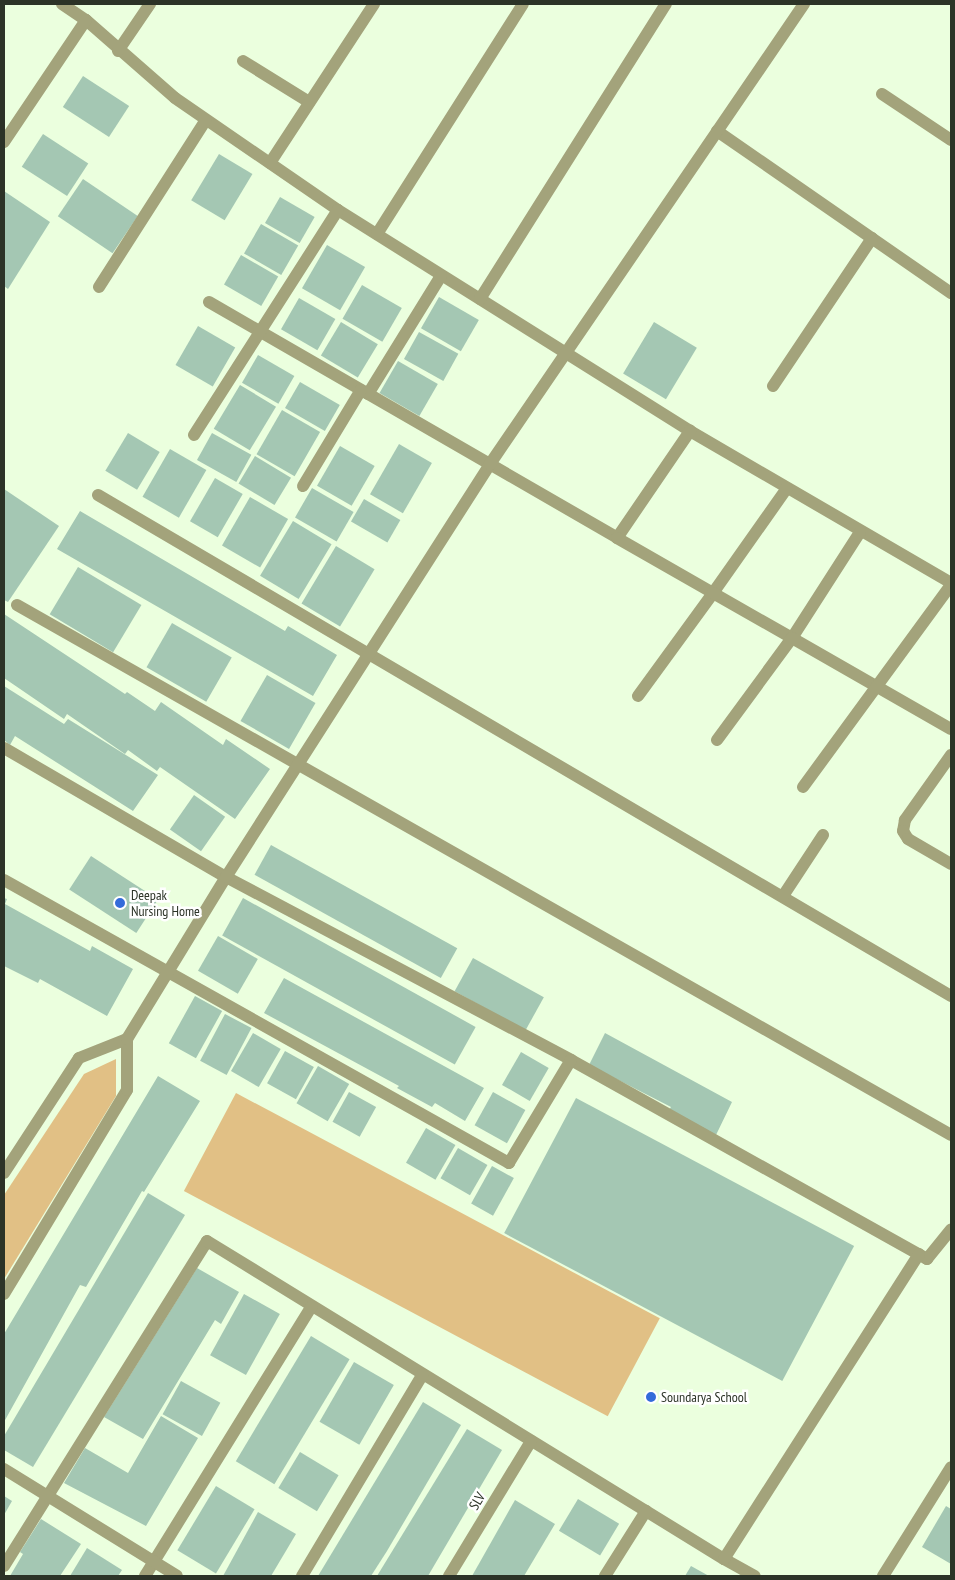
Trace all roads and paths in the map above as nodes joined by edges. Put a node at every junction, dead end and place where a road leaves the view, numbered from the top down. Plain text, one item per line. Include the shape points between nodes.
1 (62, 4) edge
2 (150, 4) edge
3 (374, 4) edge
4 (523, 4) edge
5 (666, 4) edge
6 (804, 4) edge
7 (86, 20) junction
8 (118, 51) junction
9 (243, 61) dead end
10 (882, 94) dead end
11 (309, 102) junction
12 (206, 120) junction
13 (717, 131) junction
14 (951, 140) edge
15 (4, 142) edge
16 (270, 163) junction
17 (338, 210) junction
18 (377, 234) junction
19 (872, 238) junction
20 (441, 276) junction
21 (99, 287) dead end
22 (951, 294) edge
23 (480, 299) junction
24 (209, 302) dead end
25 (260, 332) junction
26 (564, 353) junction
27 (773, 386) dead end
28 (365, 392) junction
29 (690, 432) junction
30 (194, 435) dead end
31 (490, 464) junction
32 (303, 486) dead end
33 (787, 488) junction
34 (98, 495) dead end
35 (860, 532) junction
36 (617, 538) junction
37 (951, 584) edge
38 (713, 593) junction
39 (17, 605) dead end
40 (792, 638) junction
41 (370, 652) junction
42 (877, 686) junction
43 (638, 696) dead end
44 (951, 729) edge
45 (717, 740) dead end
46 (4, 748) edge
47 (951, 755) edge
48 (299, 767) junction
49 (804, 787) dead end
50 (823, 835) dead end
51 (951, 864) edge
52 (226, 877) junction
53 (4, 880) edge
54 (783, 896) junction
55 (169, 970) junction
56 (951, 996) edge
57 (127, 1039) junction
58 (571, 1060) junction
59 (951, 1135) edge
60 (4, 1174) edge
61 (951, 1229) edge
62 (919, 1254) junction
63 (4, 1294) edge
64 (312, 1306) junction
65 (423, 1374) junction
66 (530, 1440) junction
67 (951, 1467) edge
68 (4, 1469) edge
69 (948, 1481) edge
70 (48, 1497) junction
71 (646, 1510) junction
72 (724, 1559) junction
73 (154, 1562) junction
74 (4, 1566) edge
75 (145, 1576) edge
76 (176, 1576) edge
77 (302, 1576) edge
78 (448, 1576) edge
79 (606, 1576) edge
80 (756, 1576) edge
81 (883, 1576) edge

1 - 7 street
2 - 8 street
3 - 11 street
4 - 18 street
5 - 23 street
6 - 13 street
7 - 8 street
7 - 15 street
8 - 12 street
9 - 11 street
10 - 14 street
11 - 16 street
12 - 16 street
12 - 21 street
13 - 19 street
13 - 26 street
16 - 17 street
17 - 18 street
17 - 25 street
18 - 20 street
19 - 22 street
19 - 27 street
20 - 23 street
20 - 28 street
23 - 26 street
24 - 25 street
25 - 28 street
25 - 30 street
26 - 29 street
26 - 31 street
28 - 31 street
28 - 32 street
29 - 33 street
29 - 36 street
31 - 36 street
31 - 41 street
33 - 35 street
33 - 38 street
34 - 41 street
35 - 37 street
35 - 40 street
36 - 38 street
37 - 42 street
38 - 40 street
38 - 43 street
39 - 48 street
40 - 42 street
40 - 45 street
41 - 48 street
41 - 54 street
42 - 44 street
42 - 49 street
46 - 52 street
47 - 51 street via 905,820 903,831 908,839
48 - 52 street
48 - 59 street
50 - 54 street
52 - 55 street
52 - 58 street
53 - 55 street
54 - 56 street
55 - 57 street
55 - 58 street via 509,1162
57 - 60 street via 79,1058
57 - 63 street via 127,1090
58 - 62 street
61 - 62 street via 927,1259
62 - 72 street
64 - 65 street
64 - 70 street via 207,1241
64 - 73 street
65 - 66 street
65 - 77 street
66 - 71 street
66 - 78 street, SLV
67 - 69 street
68 - 70 street
69 - 81 street
70 - 73 street
70 - 74 street
71 - 72 street
71 - 79 street
72 - 80 street
73 - 75 street
73 - 76 street

